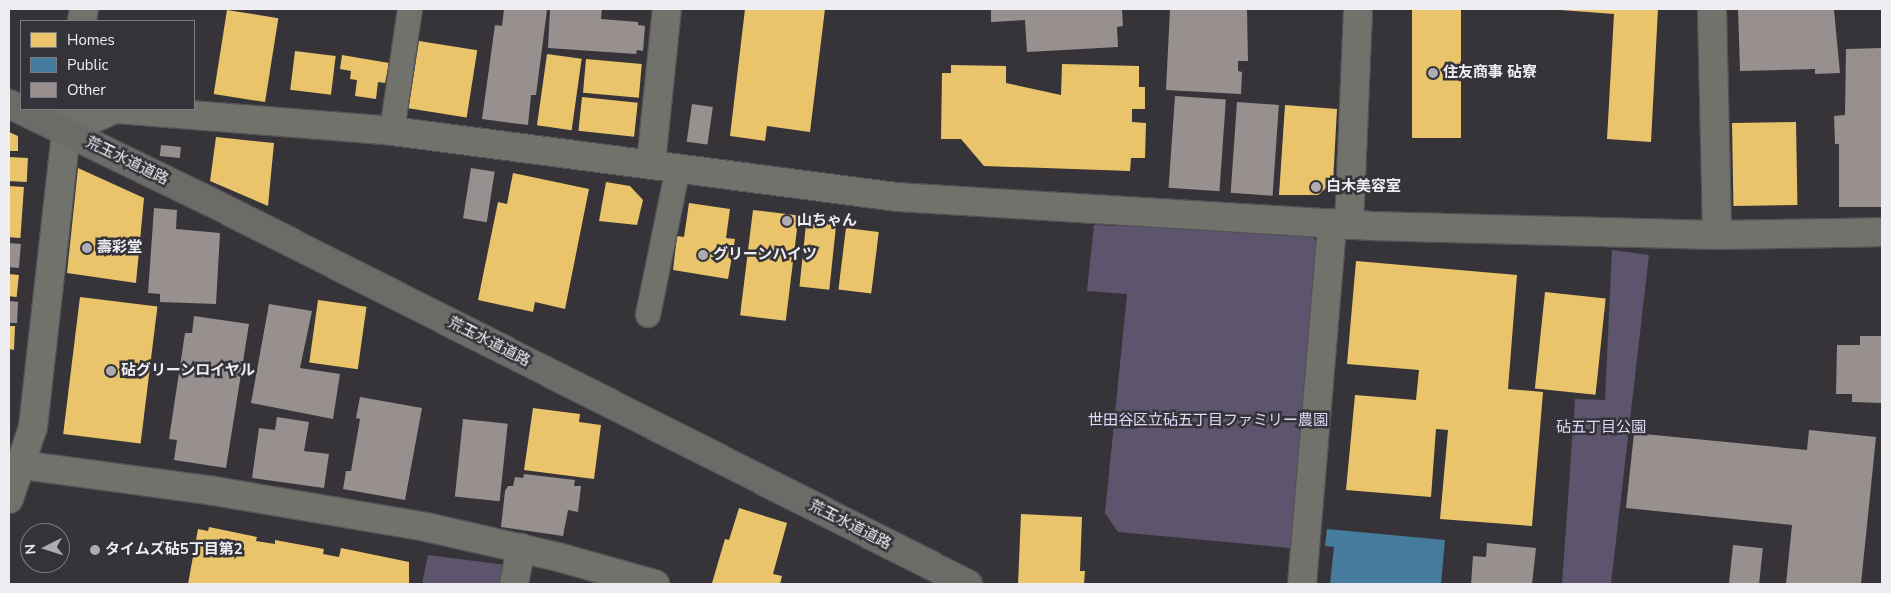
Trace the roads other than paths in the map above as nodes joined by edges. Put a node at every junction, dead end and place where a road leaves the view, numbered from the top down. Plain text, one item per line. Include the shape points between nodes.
1 (410, 9) edge
2 (667, 9) edge
3 (1358, 9) edge
4 (1712, 9) edge
5 (31, 110) edge
6 (111, 110) edge
7 (128, 110) edge
8 (67, 120) edge
9 (392, 131) junction
10 (651, 163) junction
11 (678, 167) junction
12 (1340, 224) junction
13 (1882, 232) edge
14 (1717, 235) junction
15 (648, 314) dead end
16 (22, 465) junction
17 (9, 499) edge
18 (521, 548) junction
19 (514, 584) edge
20 (655, 584) edge
21 (968, 584) edge
22 (1302, 584) edge

1 - 9 lane
2 - 10 street
3 - 12 street
4 - 14 street
5 - 8 main road, 荒玉水道道路
6 - 8 street
7 - 9 street
8 - 16 street via 34,417
8 - 21 main road, 荒玉水道道路
9 - 10 street
10 - 11 street
11 - 12 street via 897,197
11 - 15 lane
12 - 14 street
12 - 22 street
13 - 14 street
16 - 17 street
16 - 18 street via 214,491 426,527
18 - 19 street
18 - 20 street

